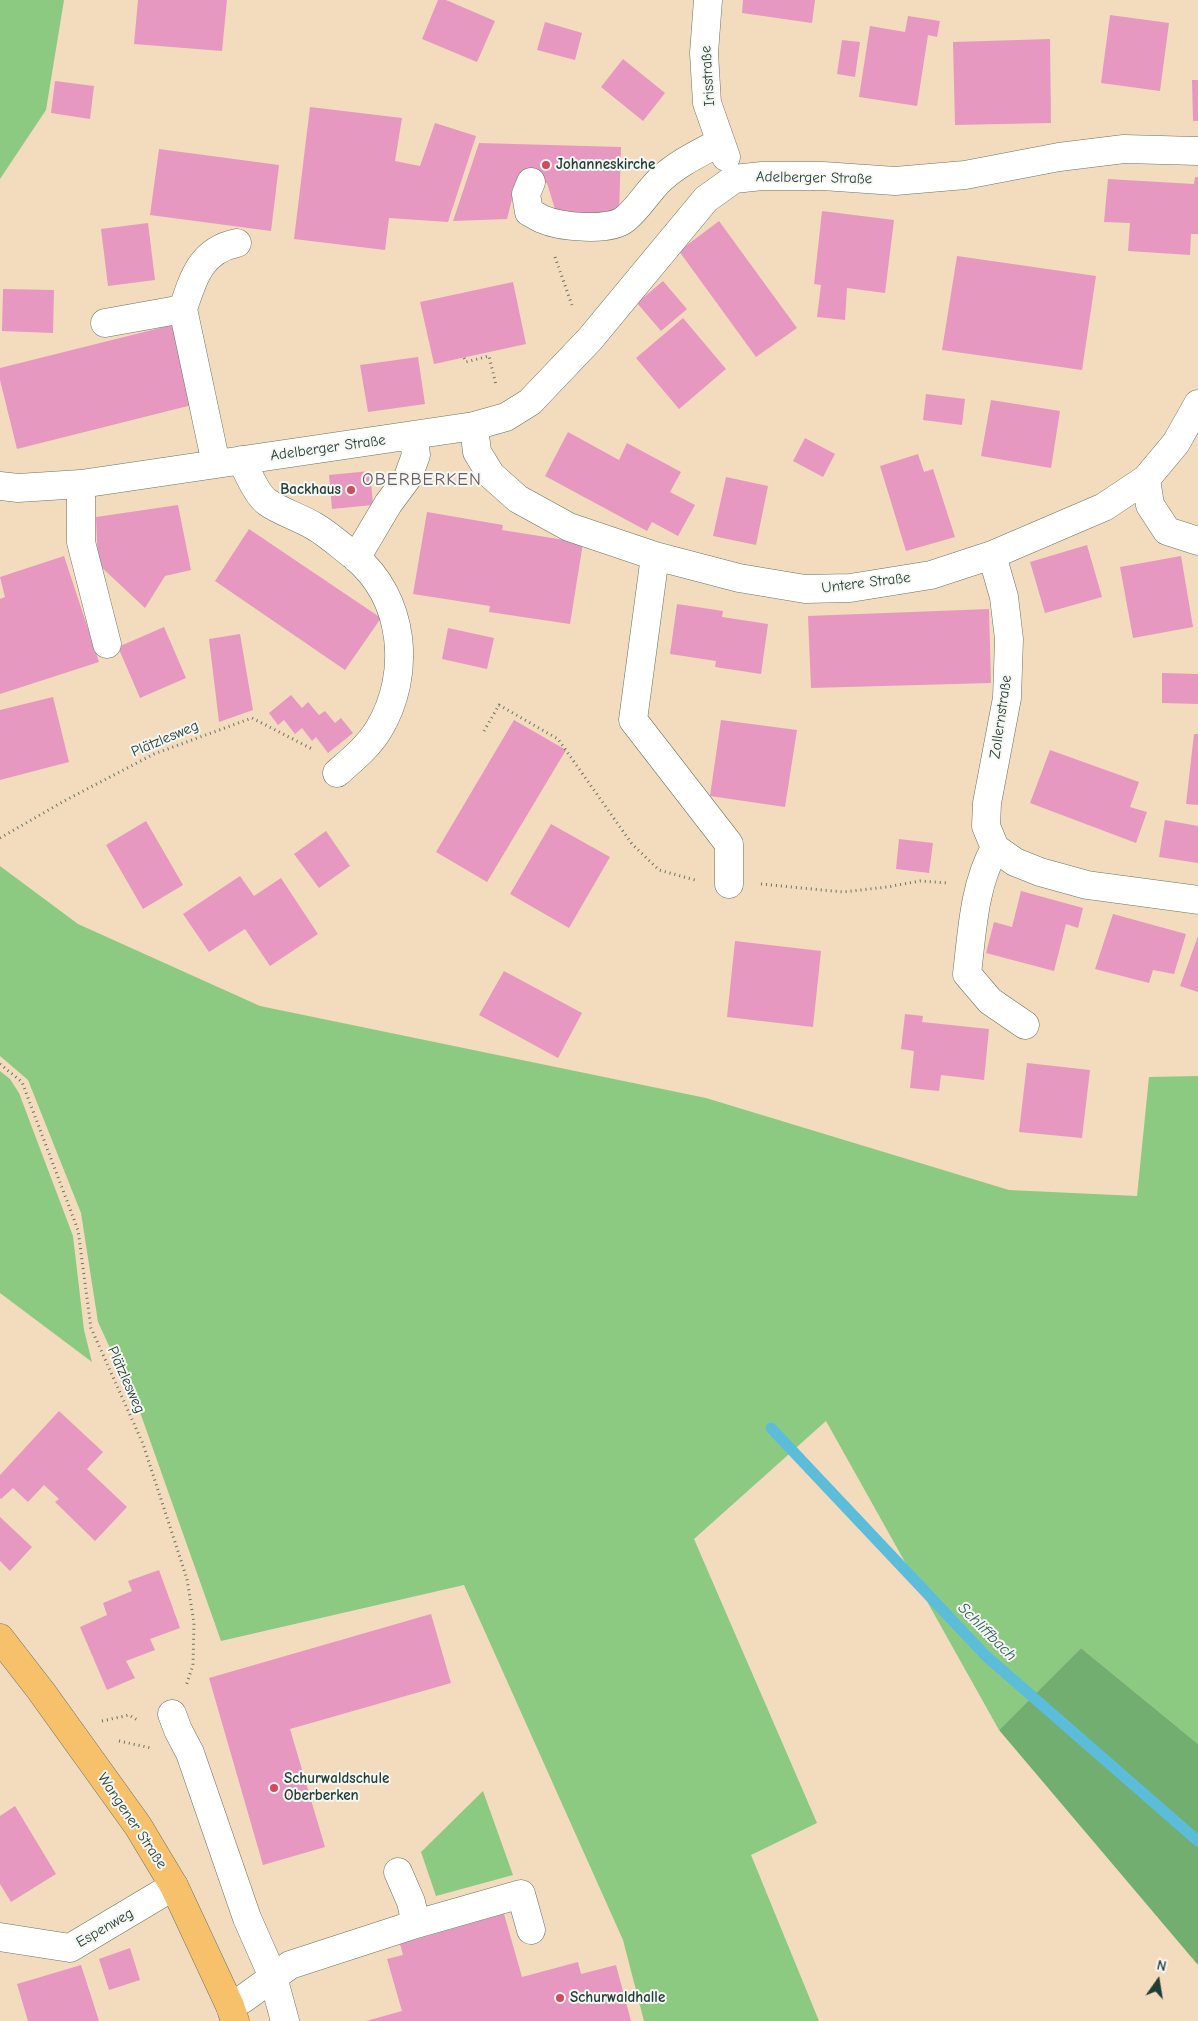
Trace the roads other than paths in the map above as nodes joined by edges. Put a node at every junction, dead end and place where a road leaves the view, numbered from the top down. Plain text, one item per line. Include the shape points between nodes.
1 (708, 0) edge
2 (720, 142) junction
3 (1198, 152) edge
4 (734, 179) junction
5 (532, 182) dead end
6 (237, 243) dead end
7 (183, 309) junction
8 (105, 324) dead end
9 (1198, 404) edge
10 (474, 426) junction
11 (413, 435) junction
12 (229, 462) junction
13 (1146, 480) junction
14 (81, 484) junction
15 (0, 486) edge
16 (1198, 541) edge
17 (992, 555) junction
18 (655, 556) junction
19 (356, 558) junction
20 (108, 644) dead end
21 (337, 773) road end
22 (995, 848) junction
23 (729, 884) dead end
24 (1198, 900) edge
25 (1025, 1026) dead end
26 (0, 1638) edge
27 (178, 1729) road end
28 (398, 1872) dead end
29 (174, 1886) junction
30 (416, 1924) junction
31 (531, 1930) dead end
32 (0, 1937) edge
33 (273, 1977) junction
34 (232, 2013) edge
35 (285, 2021) edge

1 - 2 street, Irisstraße via 704,54 707,103
2 - 4 street, Irisstraße
2 - 5 street via 676,166 624,221 611,225 563,225 529,212 526,194
3 - 4 street, Adelberger Straße via 1124,149 1059,157 965,175 895,181 814,176
4 - 10 street, Adelberger Straße via 706,199 590,339 530,402 516,412
6 - 7 street via 223,246 206,259 193,278
7 - 8 street
7 - 12 street
9 - 13 street, Untere Straße via 1176,443
10 - 11 street, Adelberger Straße
10 - 18 street, Untere Straße via 477,452 486,468 518,499 569,527
11 - 12 street, Adelberger Straße
11 - 19 street via 416,455 408,477
12 - 14 street, Adelberger Straße
12 - 19 street via 248,476 265,502 316,526
13 - 16 street via 1150,505 1167,531
13 - 17 street, Untere Straße via 1104,507
14 - 15 street, Adelberger Straße
14 - 20 street via 81,542
17 - 18 street, Untere Straße via 931,575 850,588 804,589 738,578
17 - 22 street, Zollernstraße via 1004,597 1009,639 1007,698 987,803 986,826
18 - 23 street via 633,720 729,844
19 - 21 street via 376,581 394,614 400,649 399,672 390,706 379,730
22 - 24 street via 1015,862 1087,885
22 - 25 street via 980,886 967,974 990,1000
26 - 29 main road, Wangener Straße via 138,1826
27 - 33 street via 190,1753 247,1918
28 - 30 street
29 - 32 street, Espenweg via 70,1948
29 - 34 main road, Wangener Straße
30 - 31 street via 522,1894
30 - 33 street via 290,1964
33 - 34 street via 243,1999
33 - 35 street

